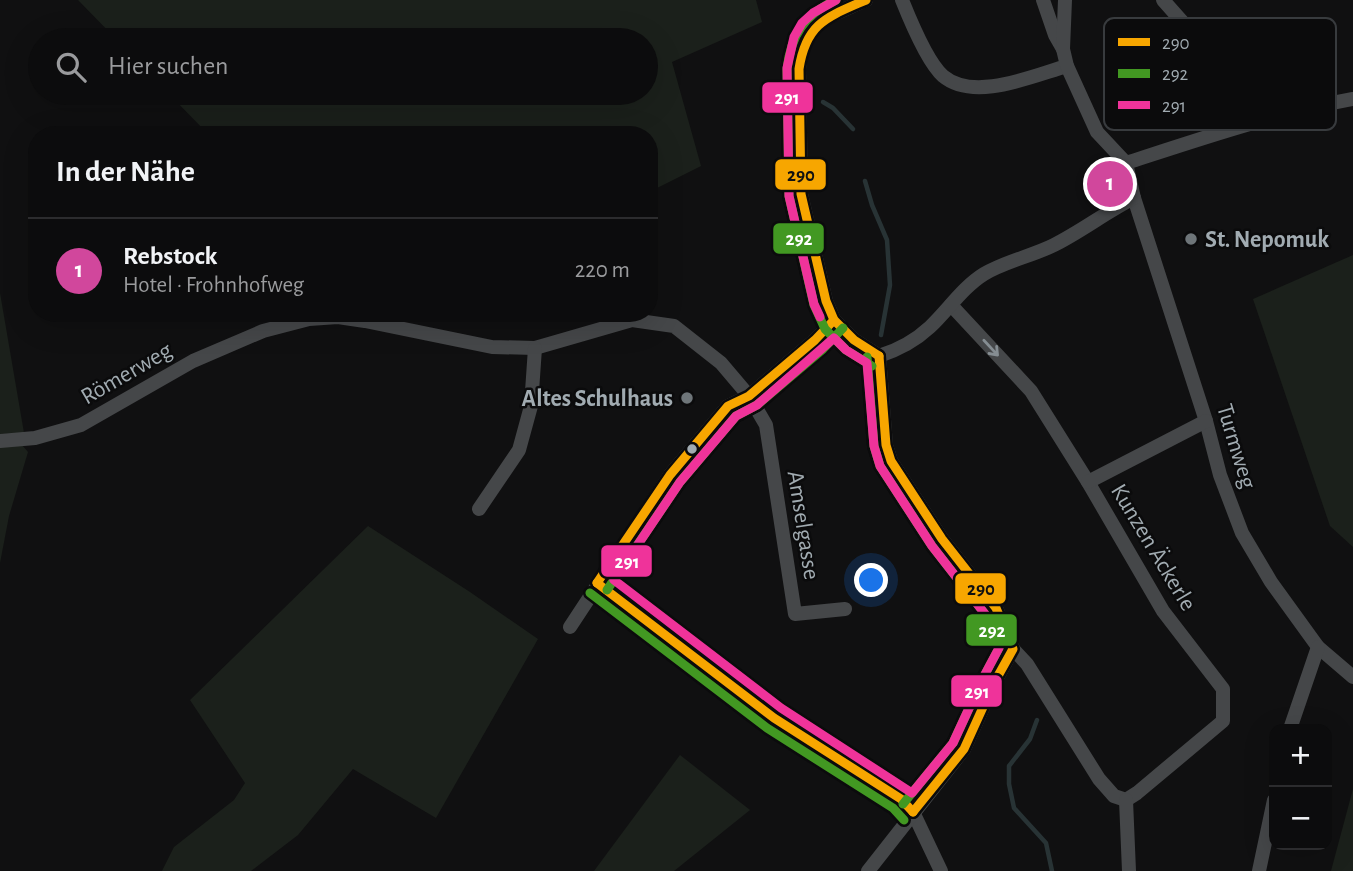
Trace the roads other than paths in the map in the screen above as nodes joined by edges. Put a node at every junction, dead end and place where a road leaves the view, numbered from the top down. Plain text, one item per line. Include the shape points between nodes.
1 (866, 0) edge
2 (901, 0) edge
3 (1043, 0) edge
4 (1065, 0) edge
5 (1163, 0) edge
6 (1179, 18) edge
7 (1063, 49) junction
8 (1067, 66) junction
9 (1229, 130) edge
10 (1125, 163) junction
11 (1134, 198) junction
12 (951, 305) junction
13 (834, 320) junction
14 (297, 322) edge
15 (370, 322) edge
16 (625, 322) edge
17 (646, 322) edge
18 (535, 348) junction
19 (879, 356) junction
20 (750, 396) junction
21 (1206, 421) junction
22 (0, 441) edge
23 (1088, 482) junction
24 (479, 509) dead end
25 (597, 583) junction
26 (845, 609) dead end
27 (570, 627) dead end
28 (1318, 647) junction
29 (1013, 649) junction
30 (1353, 677) edge
31 (1292, 724) edge
32 (1126, 800) junction
33 (913, 812) junction
34 (1269, 824) edge
35 (868, 871) edge
36 (941, 871) edge
37 (1129, 871) edge
38 (1259, 871) edge

1 - 13 street via 824,19 808,32 800,49 801,194
2 - 8 street via 941,74 957,85 986,88
3 - 7 street
4 - 7 street
5 - 6 street
7 - 8 street
8 - 10 street via 1097,132
9 - 10 street
10 - 11 street, Turmweg
11 - 12 street via 1054,245 982,275
11 - 21 street, Turmweg
12 - 19 street via 901,349
12 -> 23 street, Kunzen Äckerle via 1031,391
13 - 19 street
13 - 20 street
14 - 22 street, Römerweg via 262,331 193,361 81,425 35,438
15 - 18 street, Römerweg via 492,347
16 - 18 street, Römerweg
17 - 20 street, Römerweg via 674,326 720,363
18 - 24 street via 531,407 519,450
19 - 29 street via 891,461 996,608
20 - 25 street via 728,405 670,475
20 - 26 street, Amselgasse via 766,425 795,614
21 - 23 street
21 - 28 street, Turmweg via 1242,533
23 - 32 street, Kunzen Äckerle via 1163,611 1223,689 1223,721
25 - 27 street
25 - 33 street via 774,718 901,799
28 - 30 street, Turmweg
28 - 31 street
29 - 32 street via 1099,779 1114,796
29 - 33 street via 964,749
32 - 37 street
33 - 35 street
33 - 36 street
34 - 38 street

